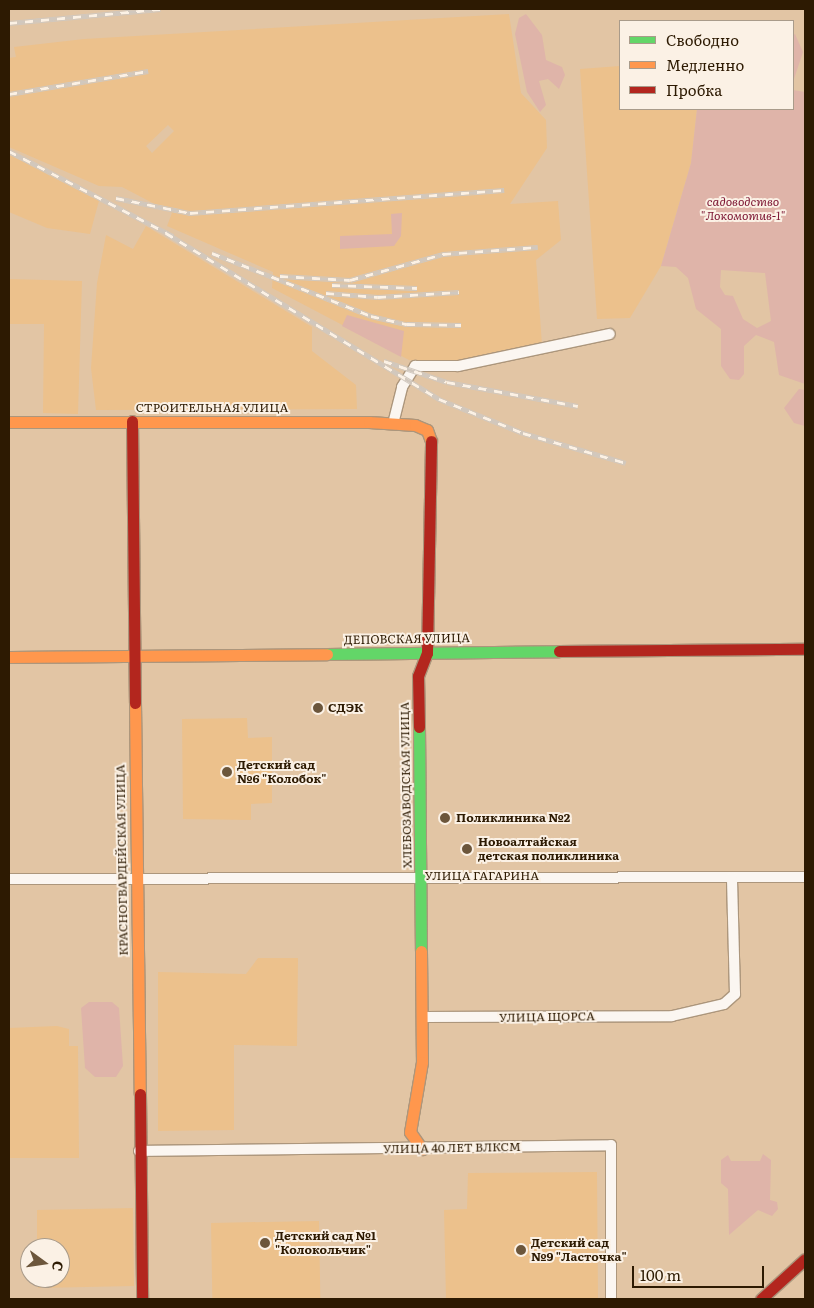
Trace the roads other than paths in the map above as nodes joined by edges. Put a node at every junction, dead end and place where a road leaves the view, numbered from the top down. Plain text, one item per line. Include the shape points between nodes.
1 (610, 334) dead end
2 (9, 422) edge
3 (132, 422) junction
4 (393, 424) junction
5 (415, 425) joint
6 (805, 650) edge
7 (427, 653) junction
8 (135, 655) junction
9 (9, 657) edge
10 (422, 876) junction
11 (732, 877) junction
12 (805, 877) edge
13 (136, 878) junction
14 (9, 879) edge
15 (422, 1017) junction
16 (422, 1149) junction
17 (139, 1151) junction
18 (805, 1259) edge
19 (142, 1299) edge
20 (611, 1299) edge
21 (761, 1299) edge

1 - 4 street via 458,366 415,366 402,387
2 - 3 street, СТРОИТЕЛЬНАЯ УЛИЦА
3 - 4 street, СТРОИТЕЛЬНАЯ УЛИЦА
3 - 8 street, КРАСНОГВАРДЕЙСКАЯ УЛИЦА
4 - 5 street, СТРОИТЕЛЬНАЯ УЛИЦА
5 - 7 street, ХЛЕБОЗАВОДСКАЯ УЛИЦА via 427,430 432,445
6 - 7 street, ДЕПОВСКАЯ УЛИЦА
7 - 8 street, ДЕПОВСКАЯ УЛИЦА
7 - 10 street, ХЛЕБОЗАВОДСКАЯ УЛИЦА via 418,676
8 - 9 street, ДЕПОВСКАЯ УЛИЦА
8 - 13 street, КРАСНОГВАРДЕЙСКАЯ УЛИЦА
10 - 11 street, УЛИЦА ГАГАРИНА
10 - 13 street, УЛИЦА ГАГАРИНА
10 - 15 street, ХЛЕБОЗАВОДСКАЯ УЛИЦА
11 - 12 street, УЛИЦА ГАГАРИНА
11 - 15 street, УЛИЦА ЩОРСА via 735,994 724,1004 672,1016
13 - 14 street, УЛИЦА ГАГАРИНА
13 - 17 street, КРАСНОГВАРДЕЙСКАЯ УЛИЦА
15 - 16 street, ХЛЕБОЗАВОДСКАЯ УЛИЦА via 422,1062 410,1132
16 - 17 street, УЛИЦА 40 ЛЕТ ВЛКСМ
16 - 20 street, УЛИЦА 40 ЛЕТ ВЛКСМ via 612,1145
17 - 19 street, КРАСНОГВАРДЕЙСКАЯ УЛИЦА
18 - 21 street

